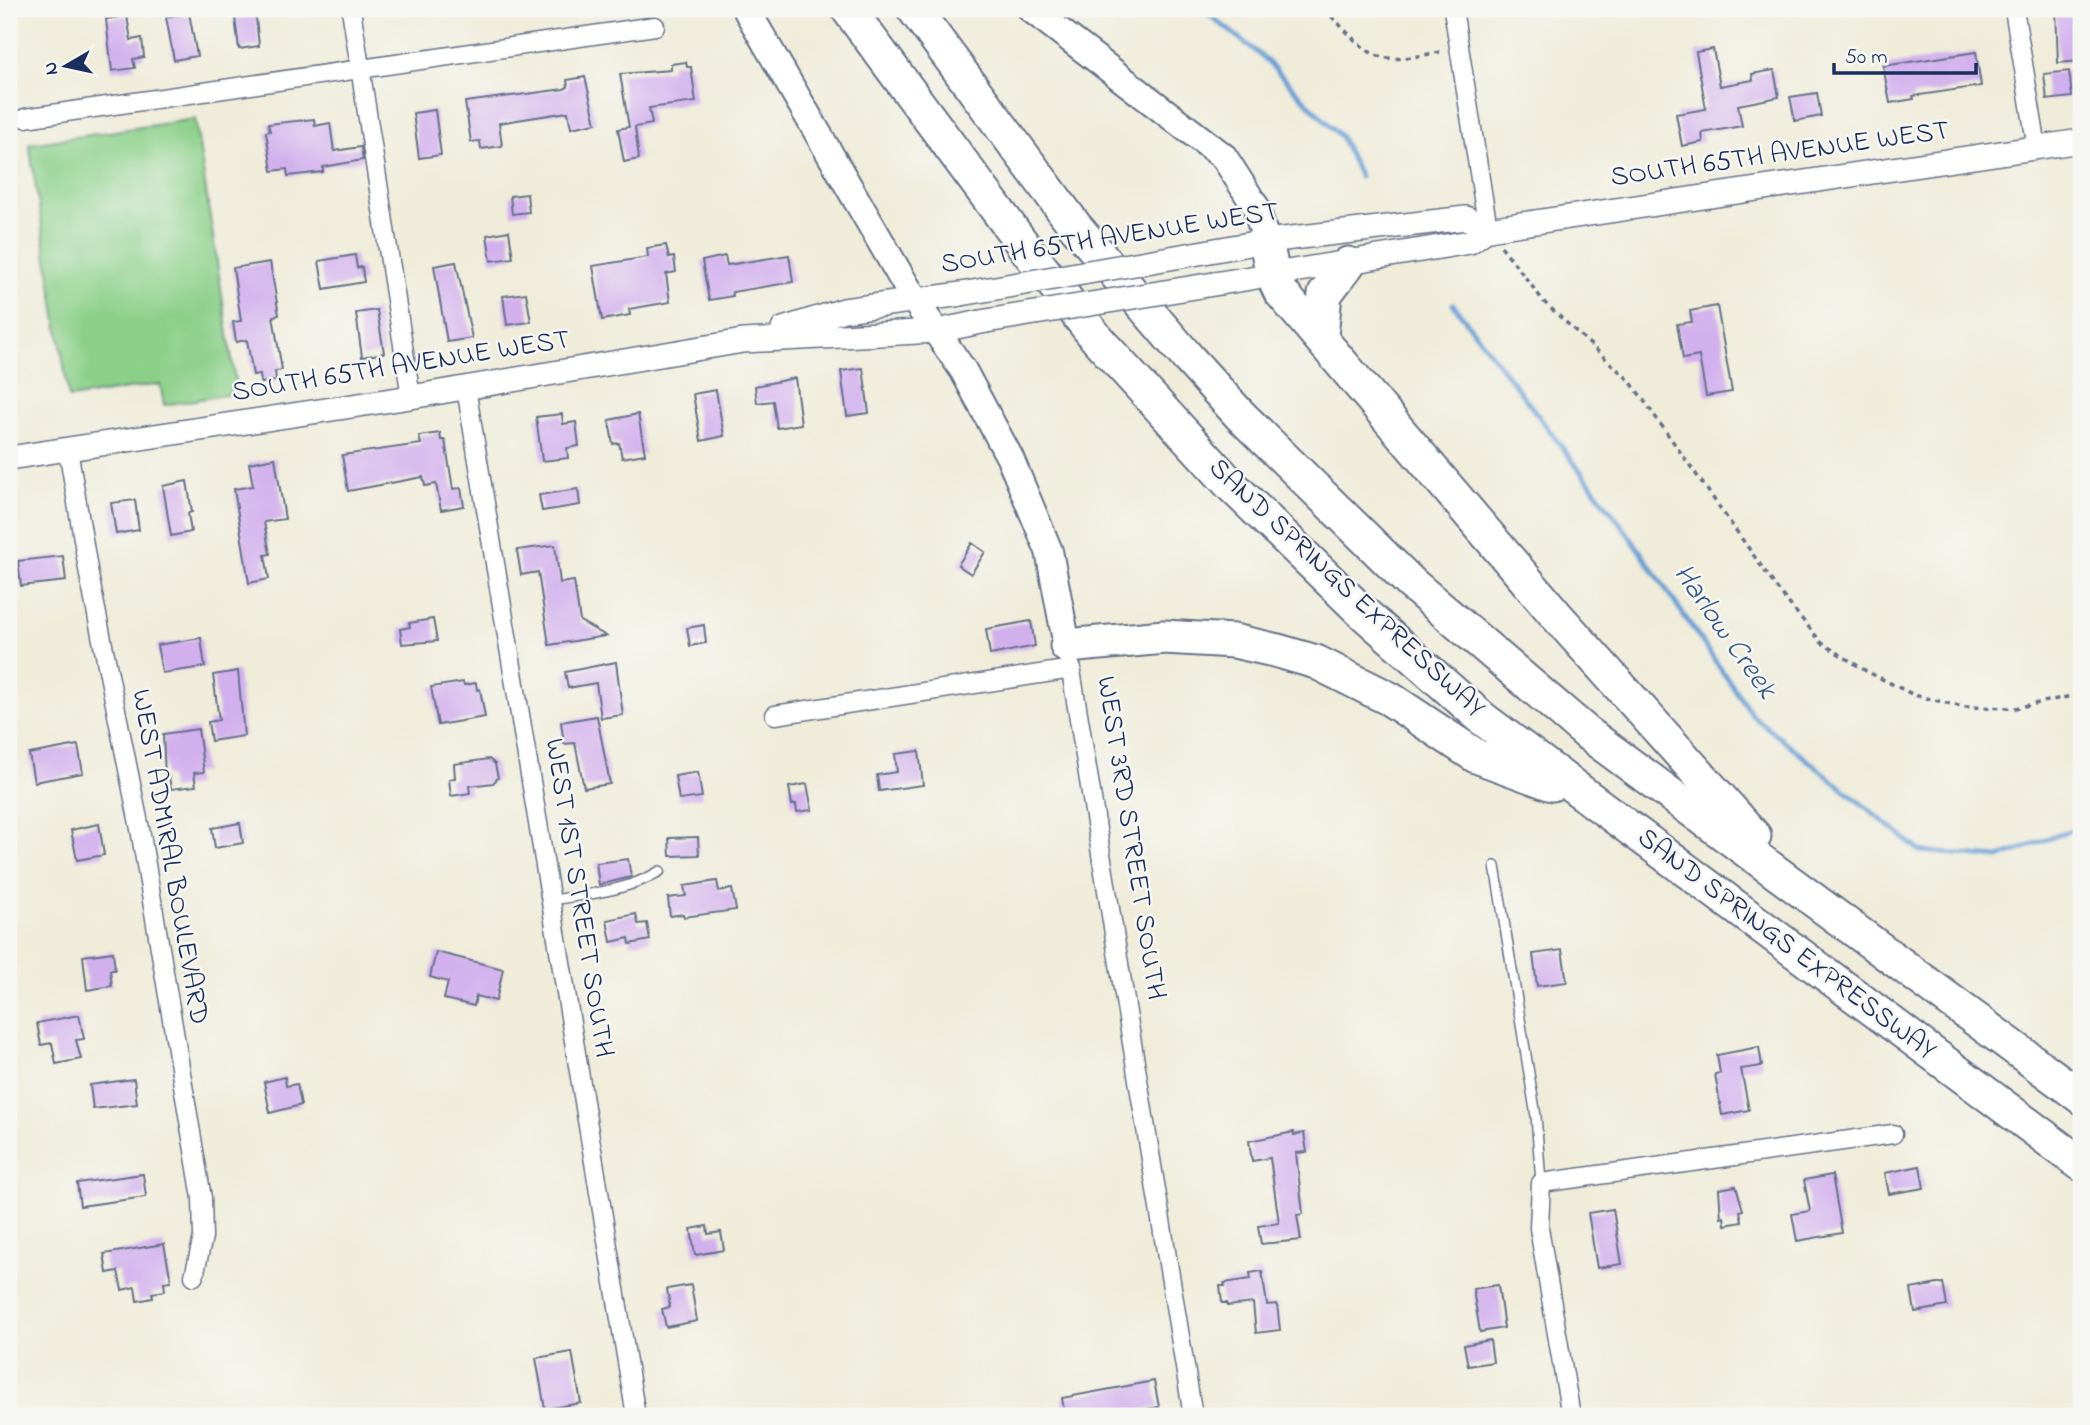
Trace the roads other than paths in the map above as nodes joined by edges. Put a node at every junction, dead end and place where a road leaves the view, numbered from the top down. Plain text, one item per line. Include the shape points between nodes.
1 (351, 9) edge
2 (746, 9) edge
3 (848, 9) edge
4 (915, 9) edge
5 (1031, 9) edge
6 (1453, 9) edge
7 (2014, 9) edge
8 (655, 26) dead end
9 (362, 70) junction
10 (17, 119) edge
11 (2081, 141) edge
12 (2037, 148) junction
13 (1488, 229) junction
14 (1266, 241) junction
15 (1348, 264) junction
16 (1273, 276) junction
17 (915, 301) junction
18 (937, 331) junction
19 (1321, 337) junction
20 (743, 341) junction
21 (466, 388) junction
22 (411, 397) junction
23 (68, 449) junction
24 (9, 458) edge
25 (1070, 658) junction
26 (775, 715) dead end
27 (1587, 797) junction
28 (1495, 866) dead end
29 (660, 871) dead end
30 (1805, 891) junction
31 (552, 900) junction
32 (2081, 1097) edge
33 (1893, 1134) dead end
34 (2081, 1164) edge
35 (1541, 1183) junction
36 (194, 1276) dead end
37 (636, 1416) edge
38 (1193, 1416) edge
39 (1571, 1416) edge

1 - 9 street
2 - 17 main road, WEST 3RD STREET SOUTH
3 - 27 highway, SAND SPRINGS EXPRESSWAY via 1098,340 1232,486 1421,665 1483,719
4 - 30 highway, SAND SPRINGS EXPRESSWAY via 1075,226 1239,414 1341,517 1494,657 1587,733
5 - 14 main road via 1224,157 1256,207
6 - 13 street
7 - 12 street
8 - 9 street
9 - 10 street
9 - 22 street
11 - 12 street, SOUTH 65TH AVENUE WEST
12 - 13 street, SOUTH 65TH AVENUE WEST
13 - 14 street, SOUTH 65TH AVENUE WEST via 1466,218
13 - 15 street, SOUTH 65TH AVENUE WEST via 1470,242
14 - 16 highway
14 - 17 street, SOUTH 65TH AVENUE WEST, bridge
15 - 16 street, SOUTH 65TH AVENUE WEST
15 - 19 highway via 1325,294
16 - 18 street, SOUTH 65TH AVENUE WEST, bridge
16 - 19 highway via 1280,291
17 - 18 main road, WEST 3RD STREET SOUTH
17 - 20 street, SOUTH 65TH AVENUE WEST via 844,310
18 - 20 street, SOUTH 65TH AVENUE WEST
18 - 25 main road, WEST 3RD STREET SOUTH via 980,403 1041,526
19 - 30 highway via 1556,615
20 - 21 street, SOUTH 65TH AVENUE WEST
21 - 22 street, SOUTH 65TH AVENUE WEST
21 - 31 street, WEST 1ST STREET SOUTH
22 - 23 street, SOUTH 65TH AVENUE WEST
23 - 24 street, SOUTH 65TH AVENUE WEST
23 - 36 street, WEST ADMIRAL BOULEVARD via 142,842 202,1198 203,1237
25 - 26 street
25 - 27 highway via 1164,637 1234,641 1278,650 1316,662 1390,699 1476,756
25 - 38 street, WEST 3RD STREET SOUTH
27 - 34 highway, SAND SPRINGS EXPRESSWAY
28 - 35 lane via 1536,1116
29 - 31 lane via 618,889
30 - 32 highway, SAND SPRINGS EXPRESSWAY
31 - 37 street, WEST 1ST STREET SOUTH
33 - 35 street
35 - 39 street via 1539,1228

